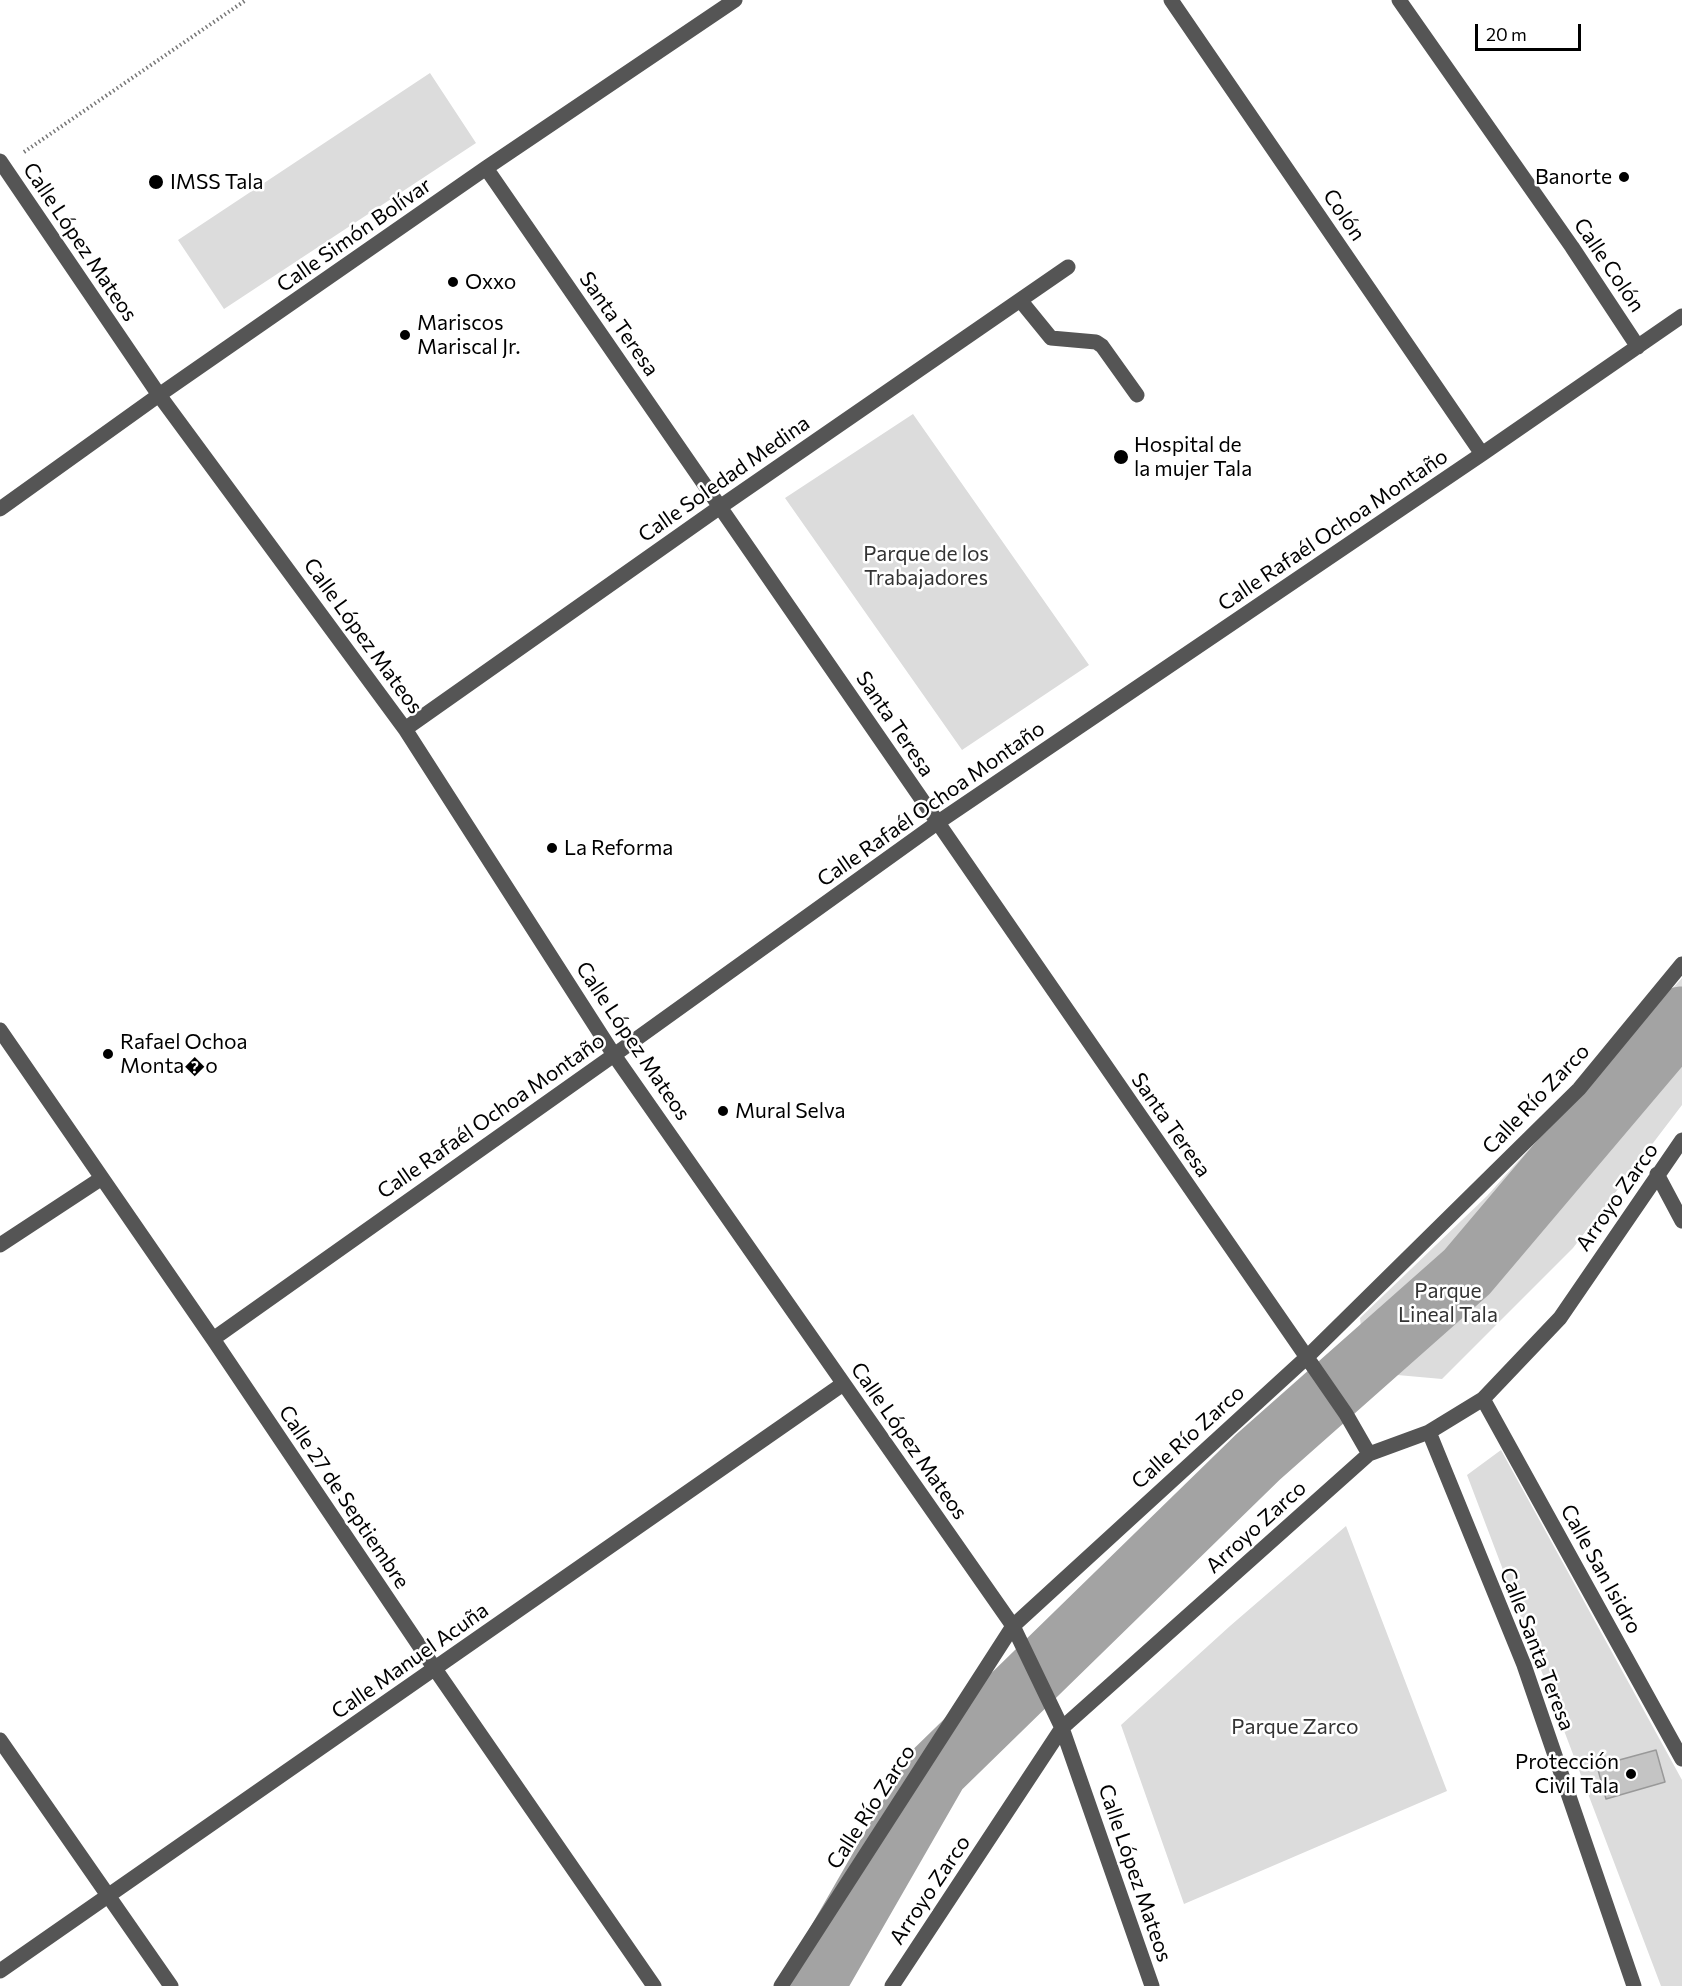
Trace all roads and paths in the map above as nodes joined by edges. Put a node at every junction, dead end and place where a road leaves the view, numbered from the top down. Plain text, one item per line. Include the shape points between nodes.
1 (246, 0) edge
2 (735, 0) edge
3 (1171, 0) edge
4 (1399, 0) edge
5 (2, 163) edge
6 (486, 168) junction
7 (1068, 267) dead end
8 (1020, 300) junction
9 (1682, 316) edge
10 (1638, 347) junction
11 (159, 395) junction
12 (1137, 395) dead end
13 (1482, 454) junction
14 (720, 507) junction
15 (0, 510) edge
16 (405, 729) junction
17 (937, 823) junction
18 (1682, 964) edge
19 (0, 1030) edge
20 (614, 1055) junction
21 (1682, 1140) edge
22 (1657, 1174) junction
23 (102, 1178) junction
24 (1682, 1221) edge
25 (0, 1245) edge
26 (213, 1339) junction
27 (1311, 1364) junction
28 (843, 1384) junction
29 (1484, 1399) junction
30 (1428, 1432) junction
31 (1369, 1454) junction
32 (1013, 1626) junction
33 (435, 1669) junction
34 (1062, 1728) junction
35 (0, 1740) edge
36 (1682, 1759) edge
37 (108, 1896) junction
38 (0, 1971) edge
39 (171, 1986) edge
40 (654, 1986) edge
41 (781, 1986) edge
42 (892, 1986) edge
43 (1152, 1986) edge
44 (1634, 1986) edge

1 - 5 path
2 - 6 street, Calle Simón Bolívar
3 - 13 street, Colón
4 - 10 street, Calle Colón
5 - 11 street, Calle López Mateos
6 - 11 street, Calle Simón Bolívar
6 - 14 street, Santa Teresa
7 - 8 street, Calle Soledad Medina
8 - 12 street via 1051,338 1096,342 1102,346
8 - 14 street, Calle Soledad Medina
9 - 10 street, Calle Rafaél Ochoa Montaño
10 - 13 street, Calle Rafaél Ochoa Montaño
11 - 15 street, Calle Simón Bolívar
11 - 16 street, Calle López Mateos
13 - 17 street, Calle Rafaél Ochoa Montaño
14 - 16 street, Calle Soledad Medina
14 - 17 street, Santa Teresa
16 - 20 street, Calle López Mateos
17 - 20 street, Calle Rafaél Ochoa Montaño
17 - 27 street, Santa Teresa
18 - 27 street, Calle Río Zarco via 1579,1089
19 - 23 street, Calle 27 de Septiembre
20 - 26 street, Calle Rafaél Ochoa Montaño
20 - 28 street, Calle López Mateos
21 - 22 street, Arroyo Zarco
22 - 24 street
22 - 29 street, Arroyo Zarco via 1560,1318
23 - 25 street
23 - 26 street, Calle 27 de Septiembre
26 - 33 street, Calle 27 de Septiembre
27 - 31 street, Santa Teresa
27 - 32 street, Calle Río Zarco
28 - 32 street, Calle López Mateos
28 - 33 street, Calle Manuel Acuña
29 - 30 street, Arroyo Zarco
29 - 36 street, Calle San Isidro
30 - 31 street, Arroyo Zarco
30 - 44 street, Calle Santa Teresa via 1524,1665
31 - 34 street, Arroyo Zarco
32 - 34 street, Calle López Mateos
32 - 41 street, Calle Río Zarco
33 - 37 street, Calle Manuel Acuña
33 - 40 street, Calle 27 de Septiembre
34 - 42 street, Arroyo Zarco
34 - 43 street, Calle López Mateos
35 - 37 street
37 - 38 street, Calle Manuel Acuña
37 - 39 street

